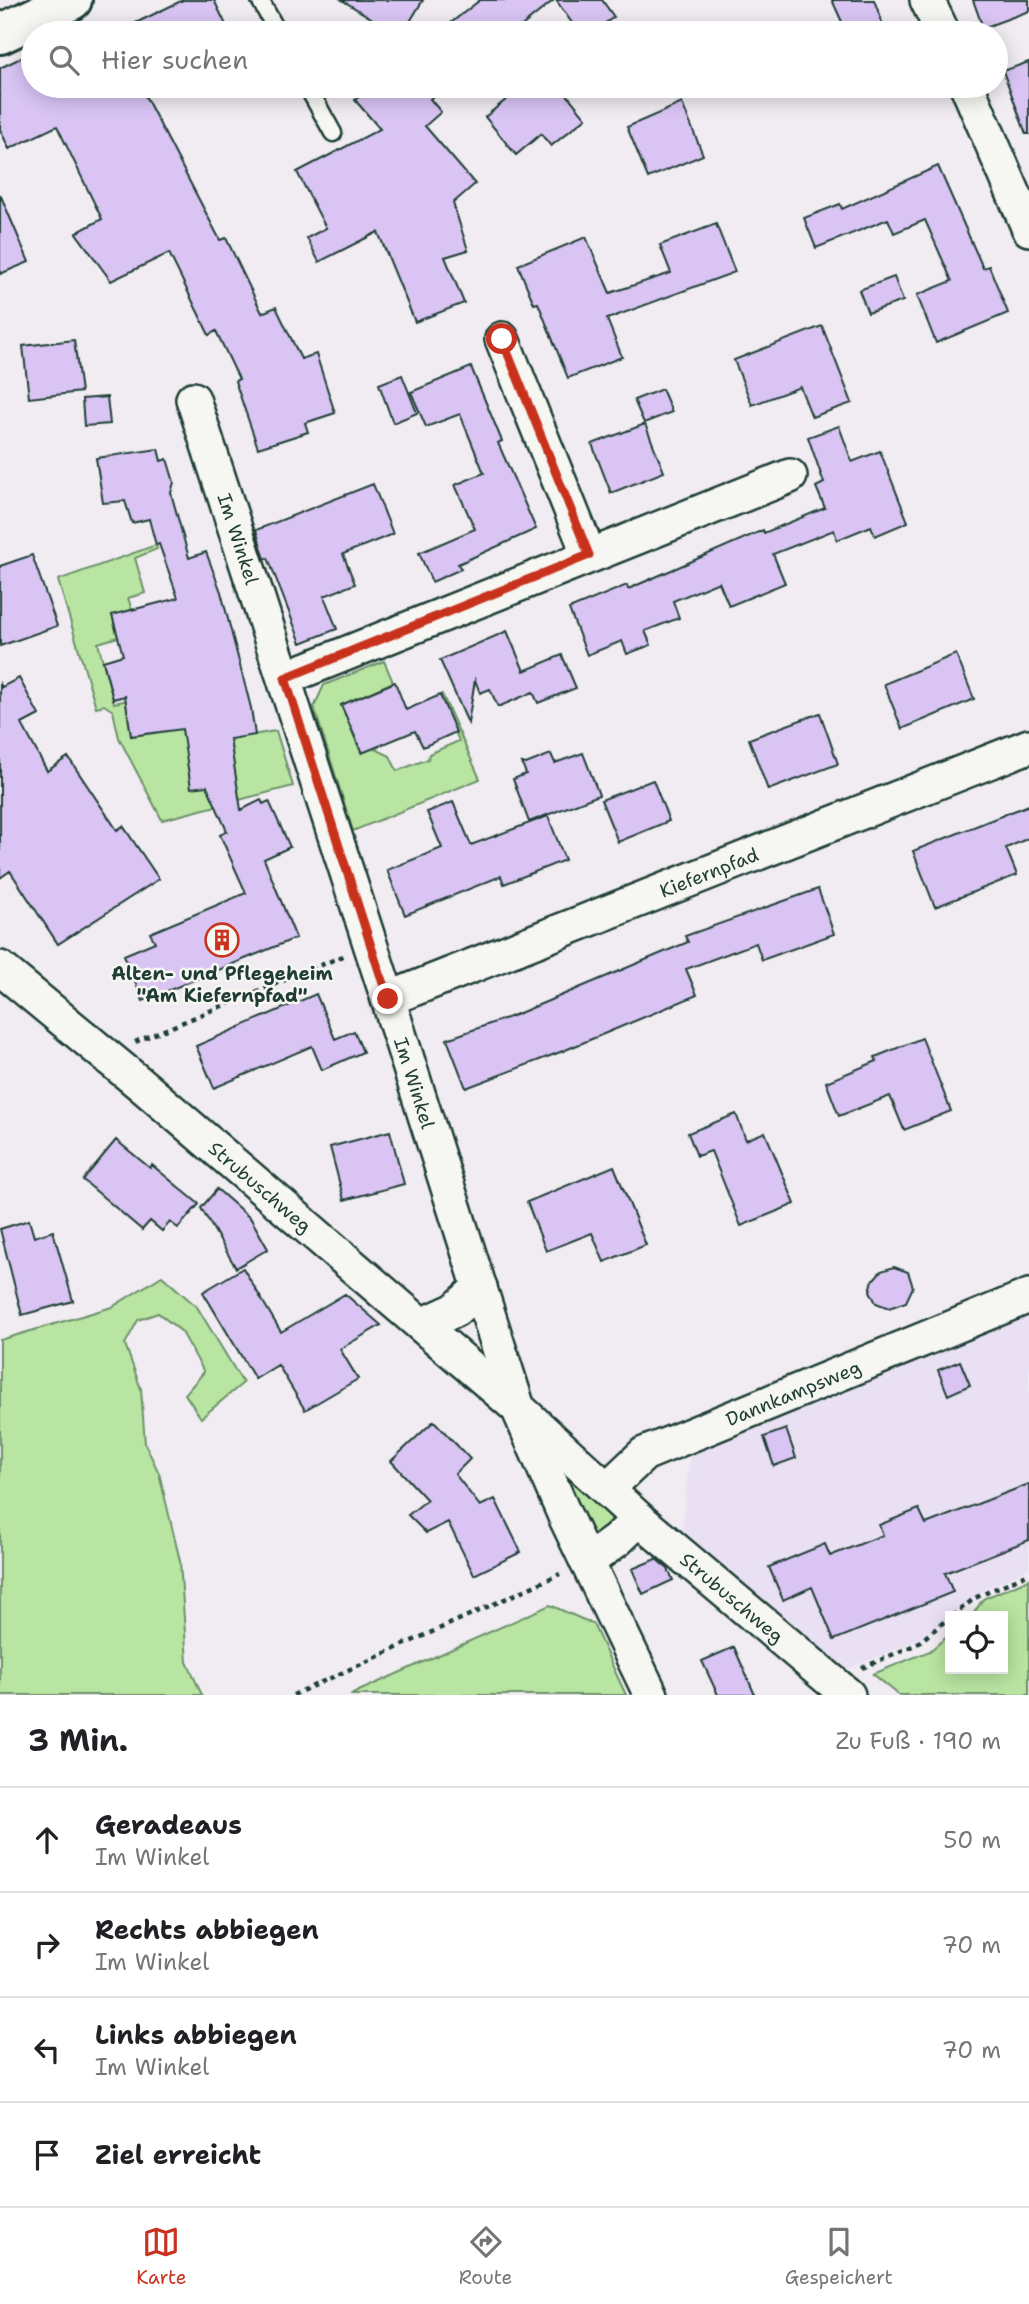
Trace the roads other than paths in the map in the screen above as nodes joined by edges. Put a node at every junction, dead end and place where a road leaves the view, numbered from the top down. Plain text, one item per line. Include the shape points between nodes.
1 (72, 0) edge
2 (260, 0) edge
3 (928, 0) edge
4 (28, 21) edge
5 (271, 21) edge
6 (938, 21) edge
7 (21, 24) edge
8 (0, 34) edge
9 (314, 98) edge
10 (972, 98) edge
11 (333, 133) dead end
12 (1029, 229) edge
13 (502, 339) dead end
14 (192, 399) dead end
15 (790, 476) dead end
16 (589, 555) junction
17 (285, 678) junction
18 (1029, 746) edge
19 (0, 968) edge
20 (388, 999) junction
21 (480, 1287) junction
22 (1029, 1296) edge
23 (422, 1325) junction
24 (518, 1408) junction
25 (607, 1489) junction
26 (628, 1530) junction
27 (587, 1562) junction
28 (840, 1688) edge
29 (650, 1695) edge

1 - 4 street
2 - 5 lane
3 - 6 street
7 - 8 street
9 - 11 lane
10 - 12 street
13 - 16 street
14 - 17 street, Im Winkel
15 - 16 street
16 - 17 street
17 - 20 street, Im Winkel
18 - 20 street, Kiefernpfad
19 - 23 street, Strubuschweg
20 - 21 street, Im Winkel
21 - 23 street via 455,1310
21 - 24 street, Im Winkel
22 - 25 street, Dannkampsweg via 644,1454
23 - 24 street, Strubuschweg
24 - 25 street, Strubuschweg
24 - 27 street, Strubuschweg
25 - 26 street
26 - 27 street
26 - 28 street, Strubuschweg
27 - 29 street, Strubuschweg

